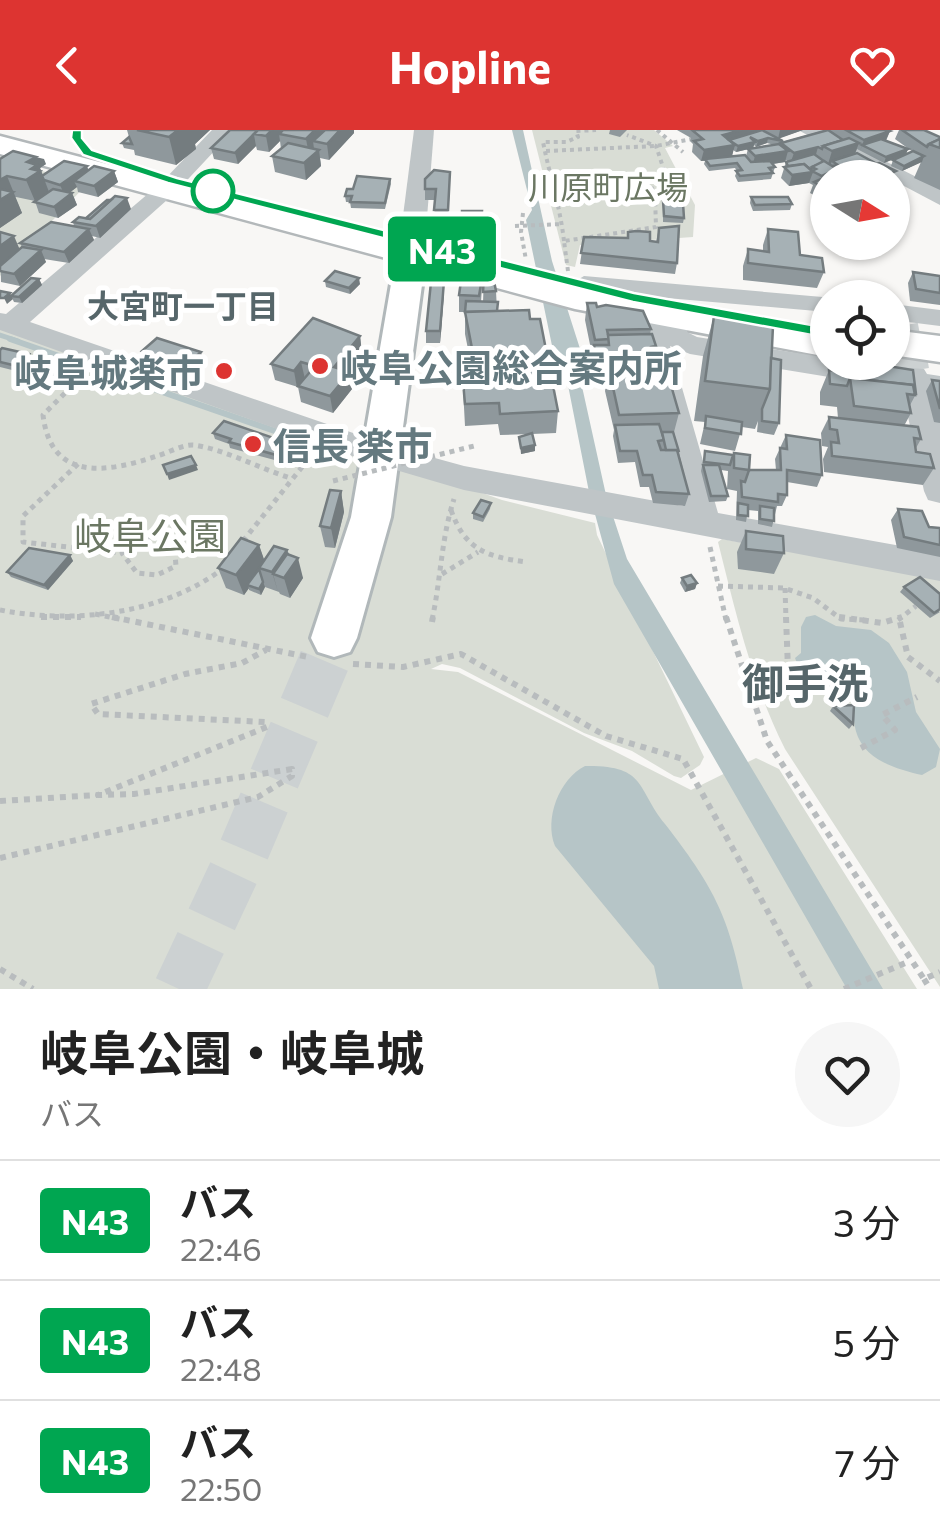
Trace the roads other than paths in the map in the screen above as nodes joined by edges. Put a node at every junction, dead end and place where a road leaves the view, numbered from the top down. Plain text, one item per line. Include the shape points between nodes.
1 (59, 130) edge
2 (78, 130) edge
3 (224, 130) edge
4 (424, 130) edge
5 (808, 130) edge
6 (0, 144) edge
7 (866, 160) edge
8 (926, 165) edge
9 (910, 173) edge
10 (910, 183) edge
11 (170, 184) junction
12 (940, 198) edge
13 (411, 249) junction
14 (575, 284) junction
15 (810, 304) edge
16 (733, 305) junction
17 (667, 317) junction
18 (940, 318) edge
19 (6, 322) edge
20 (810, 328) edge
21 (810, 342) edge
22 (914, 350) edge
23 (384, 455) junction
24 (940, 491) edge
25 (699, 524) junction
26 (940, 567) edge
27 (333, 653) tunnel mouth

1 - 6 highway
2 - 11 highway via 87,152
3 - 11 street
4 - 13 street
5 - 7 street
6 - 11 highway
8 - 9 street
10 - 12 street
11 - 13 highway via 270,219
11 - 19 street
13 - 14 highway
13 - 23 main road
14 - 16 highway
14 - 17 highway
15 - 16 street
16 - 20 highway
17 - 21 highway
17 - 22 street via 673,336 690,345
17 - 25 street via 654,335
18 - 22 street
19 - 23 street
22 - 24 street
23 - 25 street via 457,492 558,498
23 - 27 main road
25 - 26 street

